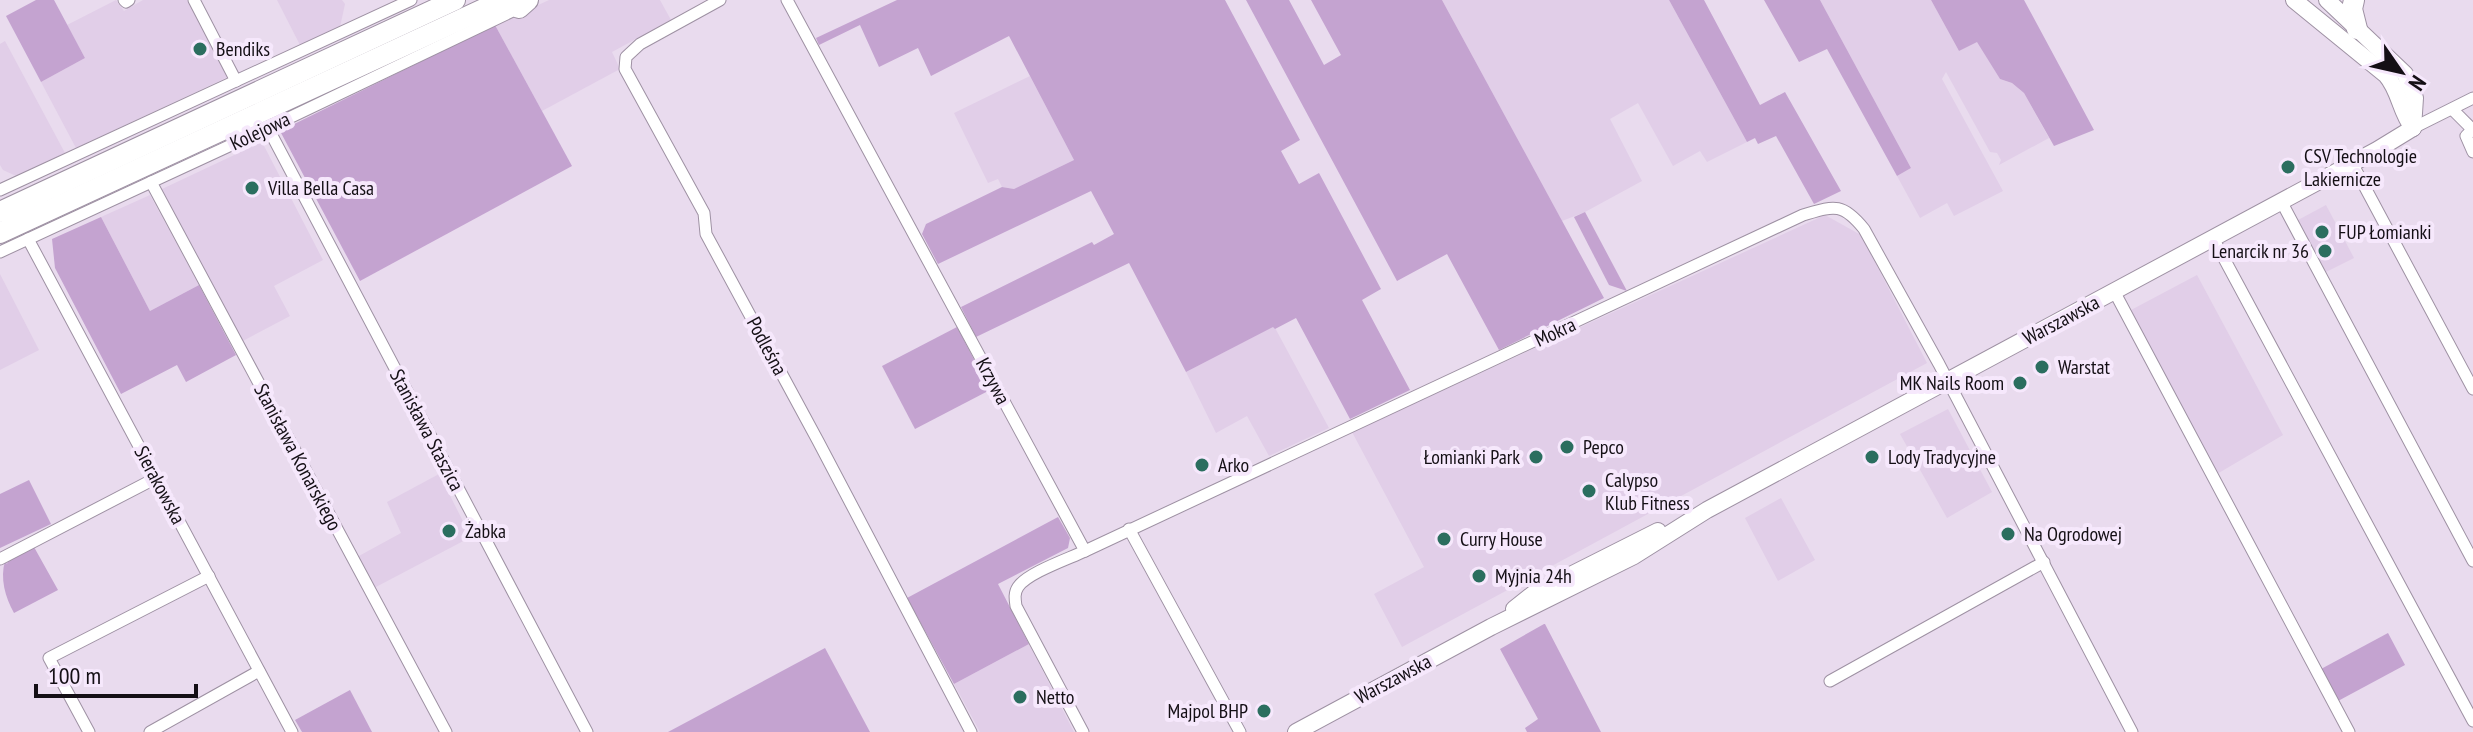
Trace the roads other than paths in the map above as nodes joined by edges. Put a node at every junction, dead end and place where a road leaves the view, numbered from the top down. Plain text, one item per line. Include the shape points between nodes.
1 (194, 0) edge
2 (411, 0) edge
3 (455, 0) edge
4 (720, 0) edge
5 (787, 0) edge
6 (2294, 0) edge
7 (2327, 0) edge
8 (2354, 0) edge
9 (517, 3) edge
10 (2357, 29) junction
11 (236, 81) junction
12 (2473, 98) edge
13 (2452, 109) junction
14 (268, 128) junction
15 (2413, 128) junction
16 (2473, 130) edge
17 (2473, 152) edge
18 (2352, 163) junction
19 (151, 182) junction
20 (1, 187) edge
21 (2281, 201) junction
22 (0, 212) edge
23 (0, 233) edge
24 (2213, 238) junction
25 (28, 239) junction
26 (0, 252) edge
27 (2114, 291) junction
28 (1947, 381) junction
29 (2473, 389) edge
30 (156, 478) junction
31 (1129, 529) junction
32 (1085, 551) junction
33 (0, 559) edge
34 (2473, 561) edge
35 (2044, 562) junction
36 (209, 576) junction
37 (259, 671) junction
38 (1830, 681) dead end
39 (2473, 721) edge
40 (89, 732) edge
41 (150, 732) edge
42 (292, 732) edge
43 (446, 732) edge
44 (587, 732) edge
45 (971, 732) edge
46 (1083, 732) edge
47 (1240, 732) edge
48 (1296, 732) edge
49 (2132, 732) edge
50 (2349, 732) edge

1 - 11 street
2 - 11 street
3 - 22 highway, Kolejowa
4 - 45 street, Podleśna via 640,44 626,57 625,69 704,213 706,234
5 - 32 street, Krzywa
6 - 15 street via 2386,75
7 - 10 street
8 - 10 highway
9 - 14 street, Kolejowa
9 - 23 highway, Kolejowa
10 - 15 street via 2405,74 2415,98
11 - 20 street
12 - 13 street
13 - 15 street
13 - 16 street
14 - 19 street, Kolejowa
14 - 44 street, Stanisława Staszica
15 - 18 street, Warszawska
16 - 17 street via 2466,136
18 - 21 street, Warszawska
18 - 29 street
19 - 25 street, Kolejowa
19 - 43 street, Stanisława Konarskiego
21 - 24 street, Warszawska
21 - 34 street
24 - 27 street, Warszawska
24 - 39 street
25 - 26 street, Kolejowa
25 - 30 street, Sierakowska
27 - 28 street, Warszawska
27 - 50 street
28 - 31 street, Mokra via 1864,229 1852,215 1833,206 1803,215
28 - 35 street
28 - 48 street, Warszawska via 1640,546 1533,594 1491,627
30 - 33 street
30 - 36 street, Sierakowska
31 - 32 street, Mokra
31 - 47 street
32 - 46 street via 1026,579 1015,590 1016,606
35 - 38 street
35 - 49 street
36 - 37 street, Sierakowska
36 - 40 street via 49,658
37 - 41 street
37 - 42 street, Sierakowska

